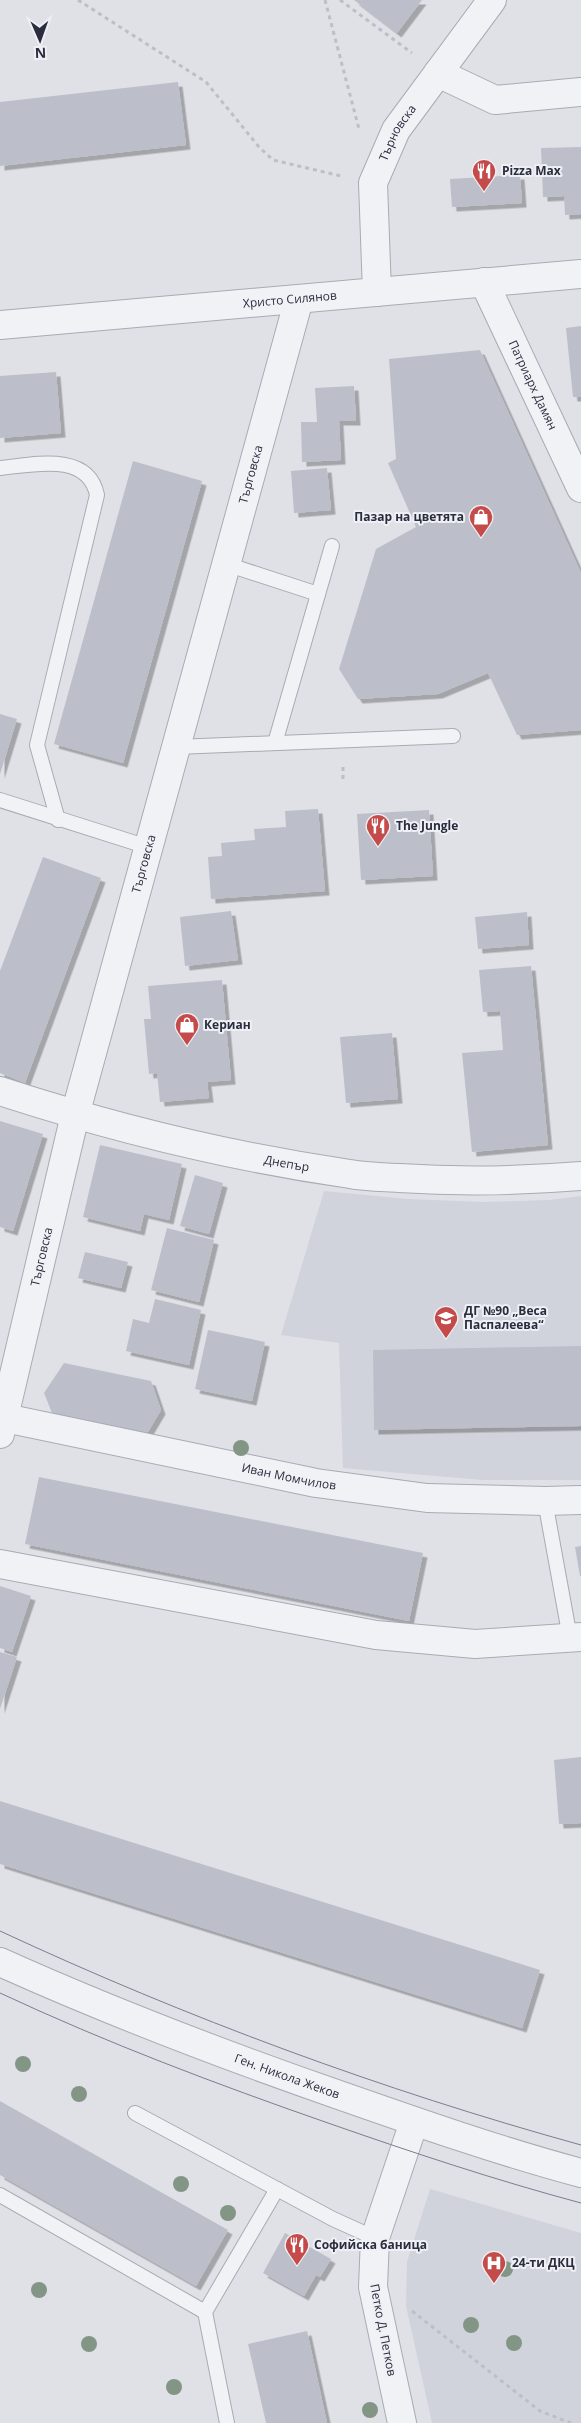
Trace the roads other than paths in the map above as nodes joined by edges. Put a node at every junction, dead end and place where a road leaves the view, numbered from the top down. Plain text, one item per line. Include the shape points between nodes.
1 (492, 0) edge
2 (438, 73) junction
3 (581, 92) edge
4 (581, 274) edge
5 (484, 282) junction
6 (377, 292) junction
7 (300, 299) junction
8 (0, 325) edge
9 (0, 468) edge
10 (581, 488) edge
11 (332, 546) dead end
12 (226, 564) junction
13 (318, 594) junction
14 (454, 736) dead end
15 (275, 743) junction
16 (176, 747) junction
17 (0, 800) edge
18 (58, 820) junction
19 (148, 847) junction
20 (0, 1091) edge
21 (74, 1115) junction
22 (581, 1176) edge
23 (1, 1423) edge
24 (581, 1500) edge
25 (545, 1501) junction
26 (0, 1564) edge
27 (576, 1638) edge
28 (0, 1962) edge
29 (135, 2113) dead end
30 (414, 2122) junction
31 (581, 2173) edge
32 (277, 2189) junction
33 (0, 2196) edge
34 (375, 2238) junction
35 (204, 2312) junction
36 (227, 2423) edge
37 (402, 2423) edge

1 - 2 street, Търновска
2 - 3 street via 495,100
2 - 6 street, Търновска via 396,130 374,183
4 - 5 street, Христо Силянов
5 - 6 street, Христо Силянов
5 - 10 street, Патриарх Дамян
6 - 7 street, Христо Силянов
7 - 8 street, Христо Силянов
7 - 12 street, Търговска
9 - 18 lane via 66,464 85,474 95,485 97,495 37,746
11 - 13 lane
12 - 13 lane
12 - 16 street, Търговска
13 - 15 lane
14 - 15 lane
15 - 16 lane
16 - 19 street, Търговска
17 - 18 lane
18 - 19 lane
19 - 21 street, Търговска
20 - 21 street, Днепър
21 - 22 street, Днепър via 181,1141 351,1174 436,1180
21 - 23 street, Търговска
23 - 25 street, Иван Момчилов via 316,1483 427,1498
24 - 25 street, Иван Момчилов
25 - 27 lane
26 - 27 street via 376,1635 476,1644
28 - 30 street, Ген. Никола Жеков via 86,2001
29 - 32 lane
30 - 31 street, Ген. Никола Жеков
30 - 34 street, Петко Д. Петков
32 - 34 lane
32 - 35 lane
33 - 35 lane
34 - 37 street, Петко Д. Петков via 373,2287
35 - 36 lane

